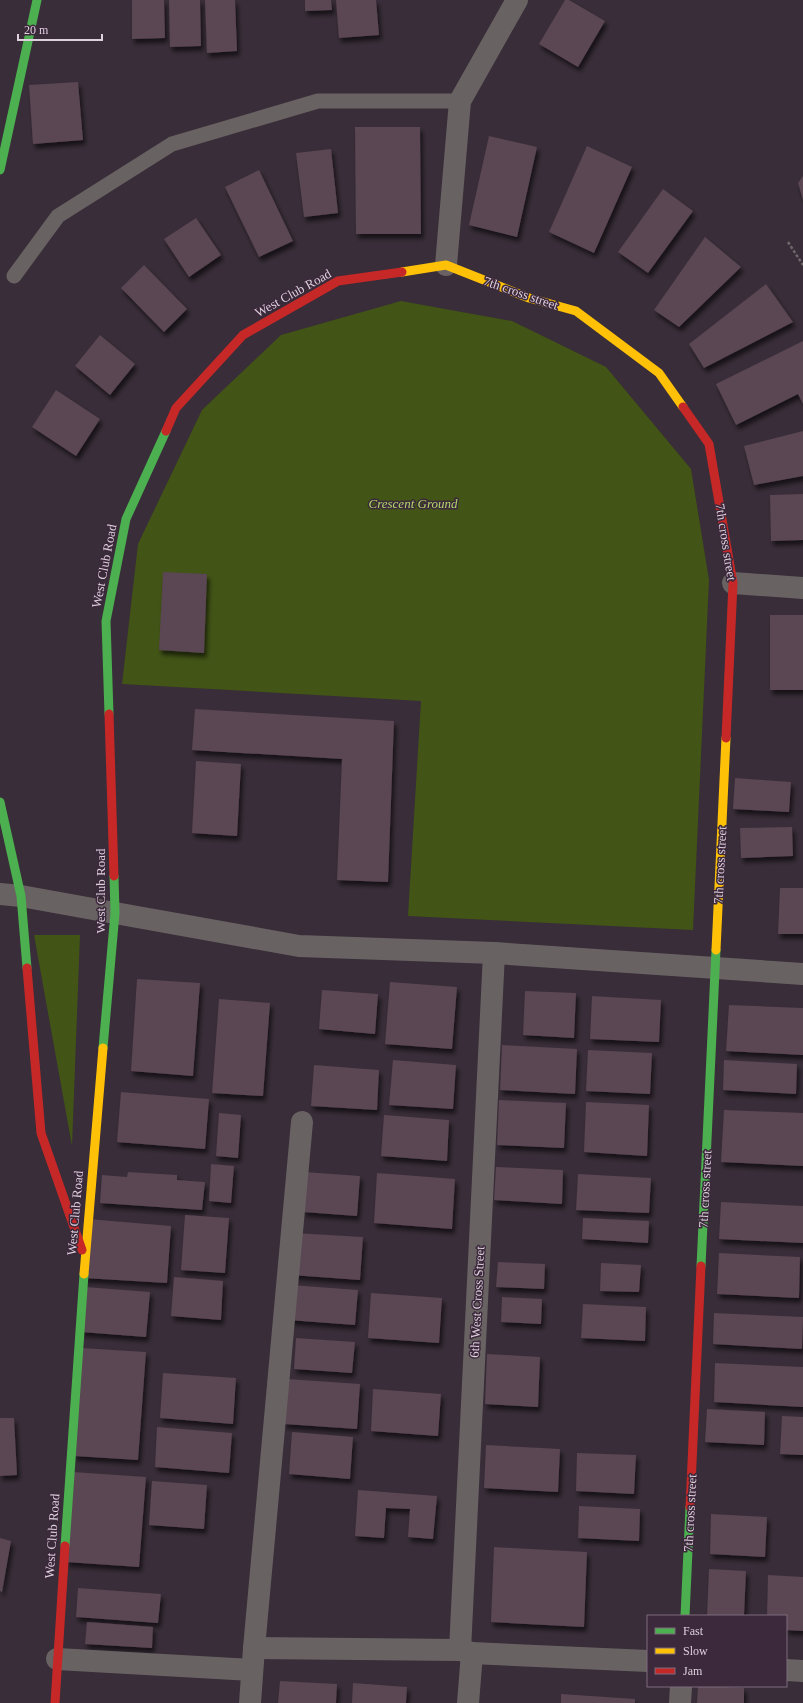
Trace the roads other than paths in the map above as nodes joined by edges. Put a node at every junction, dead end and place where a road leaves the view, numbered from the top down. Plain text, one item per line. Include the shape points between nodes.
1 (37, 0) edge
2 (517, 0) edge
3 (460, 101) junction
4 (0, 170) edge
5 (446, 265) junction
6 (14, 276) dead end
7 (733, 583) junction
8 (803, 588) edge
9 (0, 802) edge
10 (10, 895) edge
11 (115, 913) junction
12 (494, 953) junction
13 (716, 969) junction
14 (803, 974) edge
15 (302, 1122) dead end
16 (85, 1256) junction
17 (684, 1615) edge
18 (254, 1648) junction
19 (466, 1652) junction
20 (57, 1659) junction
21 (647, 1661) edge
22 (252, 1670) junction
23 (787, 1670) edge
24 (803, 1671) edge
25 (681, 1687) edge
26 (55, 1703) edge
27 (250, 1703) edge
28 (468, 1703) edge
29 (680, 1703) edge

1 - 4 street
2 - 3 street
3 - 5 street
3 - 6 lane via 318,102 172,144 58,216
5 - 7 street, 7th cross street via 529,298 576,311 659,373 709,444
5 - 11 street, West Club Road via 338,281 243,335 176,408 126,519 106,621
7 - 8 street
7 - 13 street, 7th cross street
9 - 10 street
10 - 11 street
10 - 16 street via 41,1133
11 - 12 street via 299,946
11 - 16 street, West Club Road
12 - 13 street
12 - 19 street, 6th West Cross Street
13 - 14 street
13 - 17 street, 7th cross street
15 - 18 street
16 - 20 street, West Club Road
18 - 19 street
18 - 22 street
19 - 21 street
19 - 28 street, 6th West Cross Street
20 - 22 street
20 - 26 street, West Club Road
22 - 27 street
23 - 24 street
25 - 29 street

